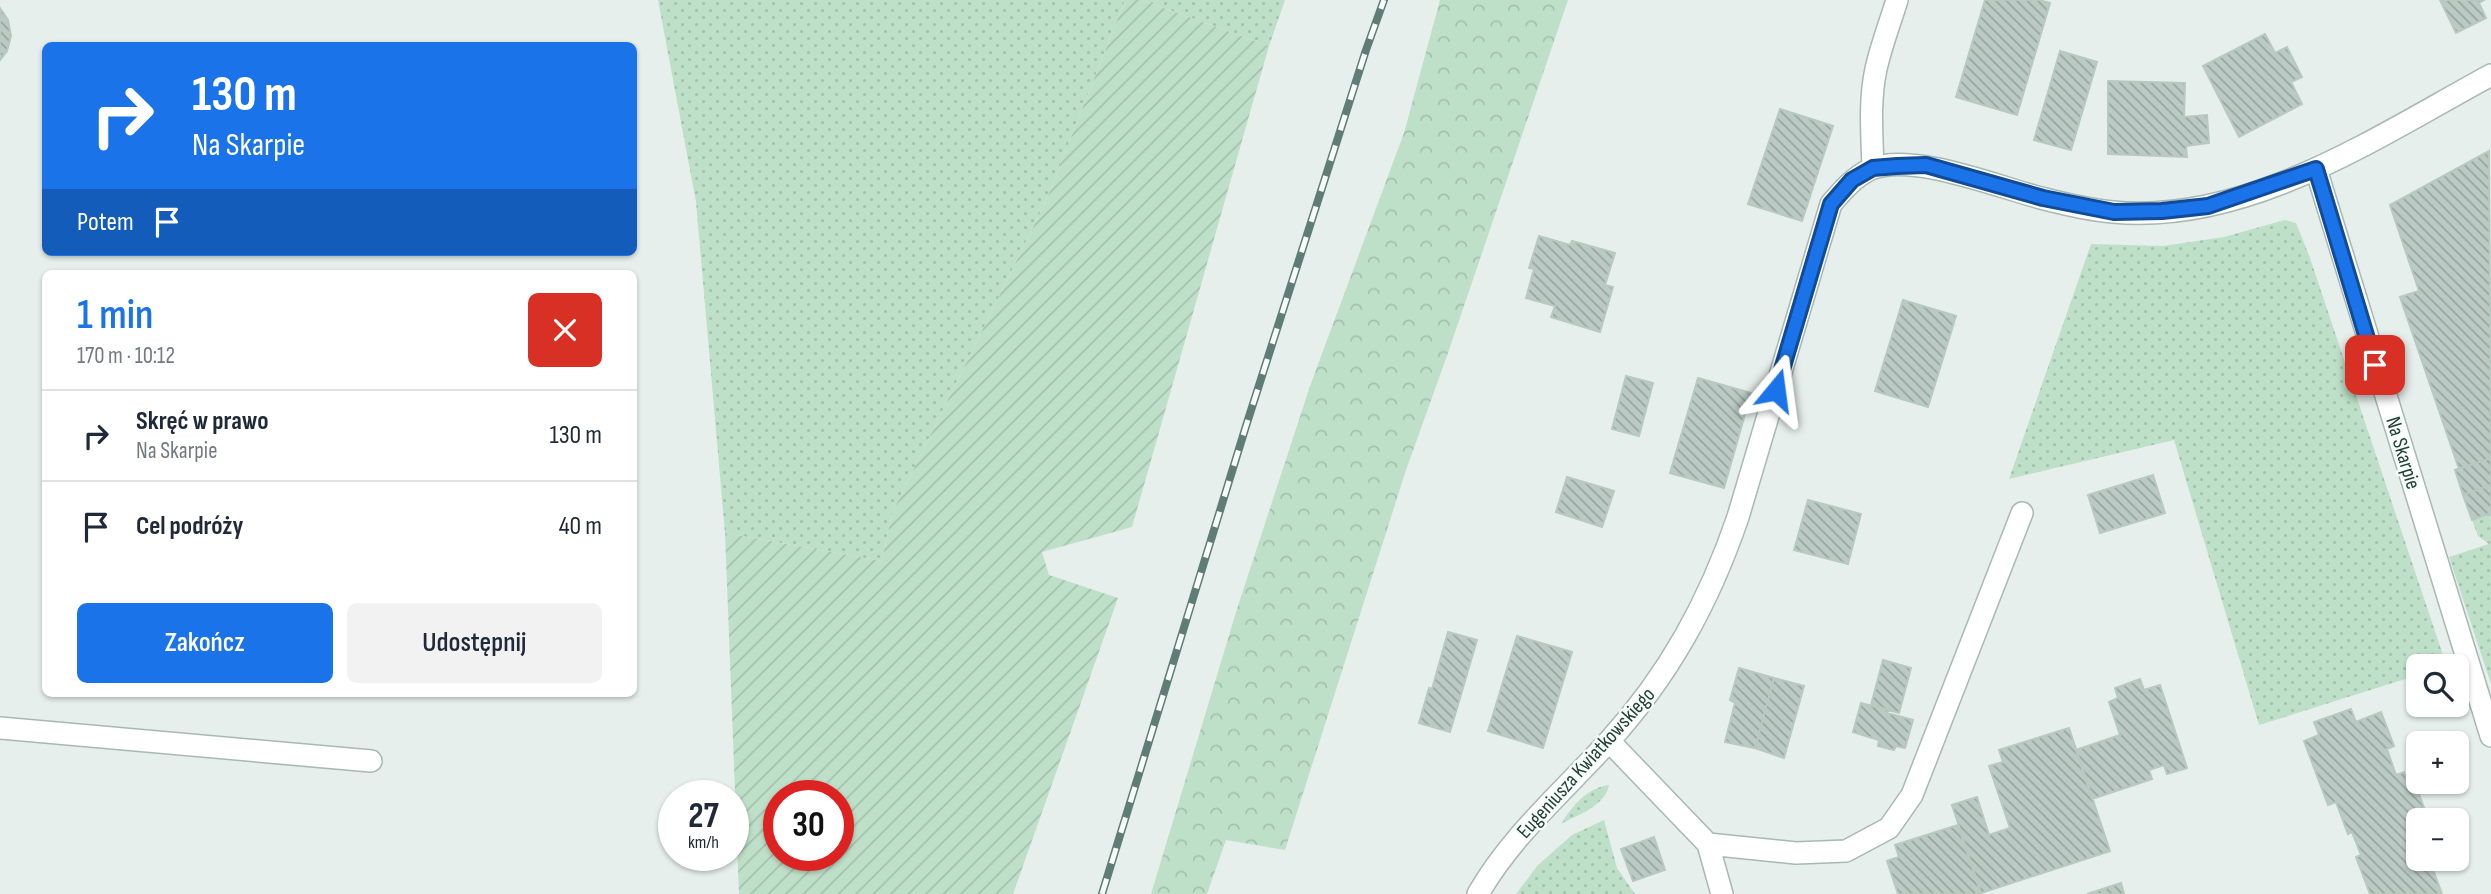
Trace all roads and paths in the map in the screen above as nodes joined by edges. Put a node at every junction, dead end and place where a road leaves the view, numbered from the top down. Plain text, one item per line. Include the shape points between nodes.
1 (1897, 0) edge
2 (2491, 75) edge
3 (1873, 168) junction
4 (2316, 169) junction
5 (2022, 513) dead end
6 (0, 728) edge
7 (2491, 736) edge
8 (1609, 741) junction
9 (370, 761) dead end
10 (1707, 844) junction
11 (1478, 894) edge
12 (1723, 894) edge

1 - 3 street via 1872,92
2 - 4 street
3 - 4 street via 1926,165 2043,198 2114,212 2208,206
3 - 8 street, Eugeniusza Kwiatkowskiego via 1852,180 1831,204 1721,567 1655,687
4 - 7 street, Na Skarpie
5 - 10 street via 1912,795 1889,828 1846,850 1796,853
6 - 9 street
8 - 10 street
8 - 11 street, Eugeniusza Kwiatkowskiego via 1516,841
10 - 12 street

